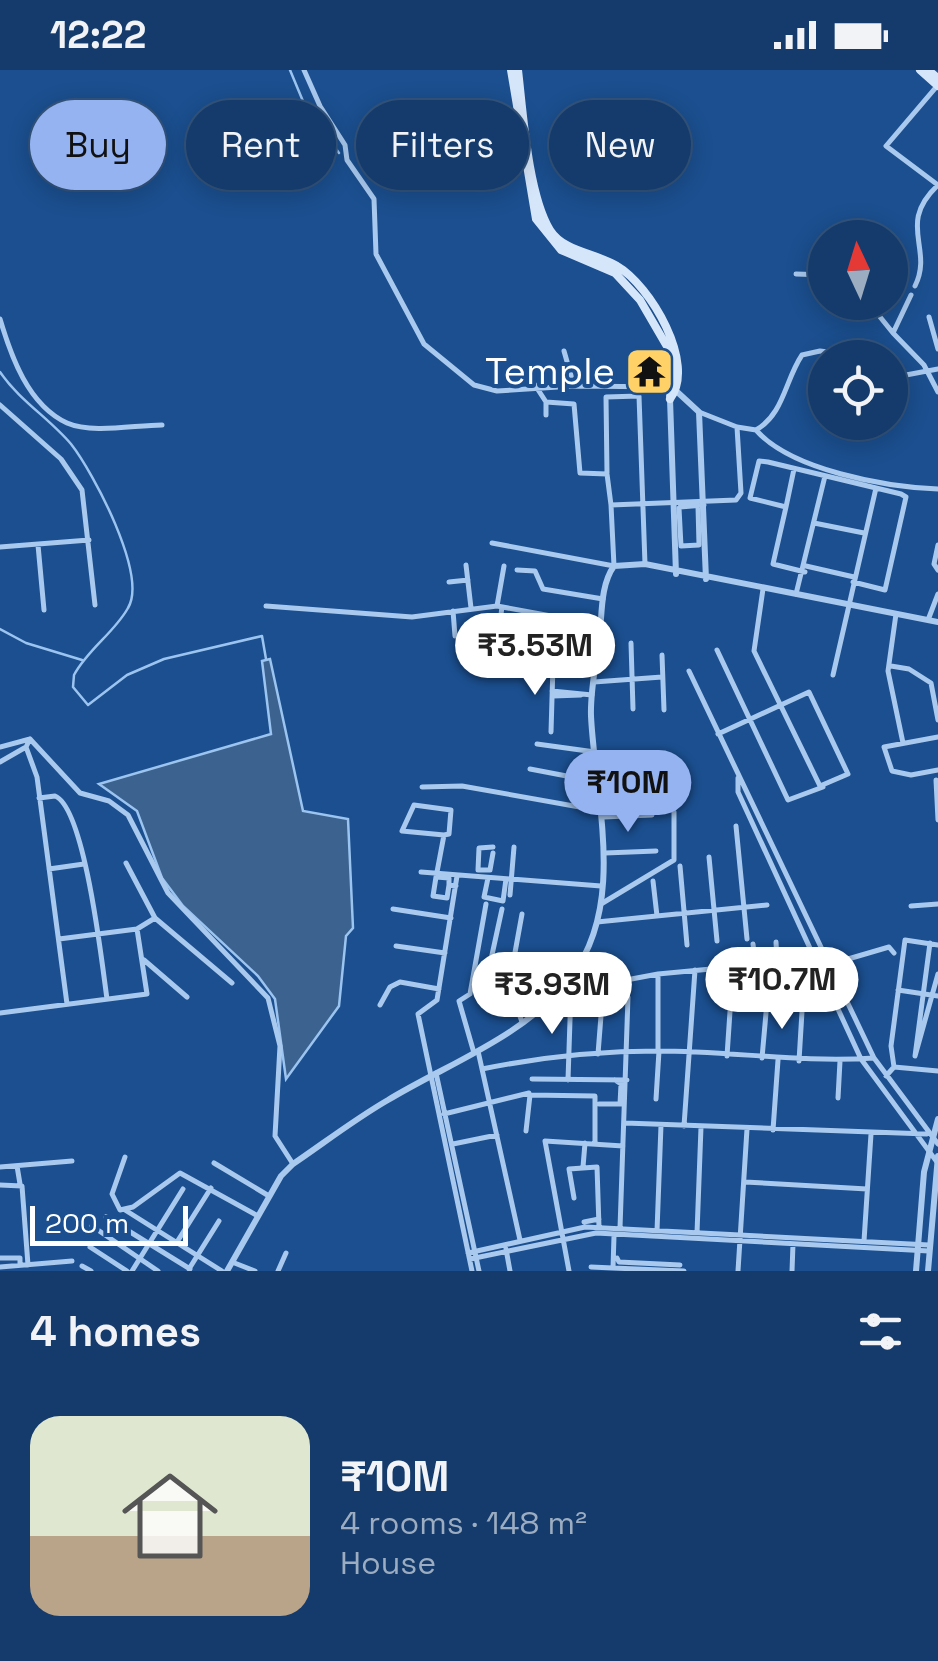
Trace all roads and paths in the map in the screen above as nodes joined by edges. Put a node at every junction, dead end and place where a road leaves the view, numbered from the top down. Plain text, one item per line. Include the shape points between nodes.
1 (304, 70) edge
2 (514, 70) edge
3 (924, 70) edge
4 (938, 78) edge
5 (938, 86) edge
6 (938, 186) edge
7 (796, 274) dead end
8 (808, 274) edge
9 (915, 286) dead end
10 (911, 295) dead end
11 (929, 317) dead end
12 (0, 318) edge
13 (882, 320) edge
14 (892, 332) junction
15 (938, 349) edge
16 (564, 351) dead end
17 (808, 353) edge
18 (938, 370) edge
19 (928, 372) junction
20 (908, 375) edge
21 (535, 385) junction
22 (574, 386) junction
23 (673, 388) junction
24 (938, 392) edge
25 (670, 399) joint
26 (546, 402) junction
27 (0, 405) edge
28 (699, 412) junction
29 (546, 415) dead end
30 (162, 425) dead end
31 (737, 428) junction
32 (756, 430) junction
33 (794, 469) junction
34 (607, 474) junction
35 (825, 476) junction
36 (876, 488) junction
37 (938, 490) edge
38 (672, 503) junction
39 (702, 504) junction
40 (611, 505) junction
41 (642, 505) junction
42 (786, 507) junction
43 (814, 523) junction
44 (864, 533) junction
45 (89, 540) junction
46 (492, 544) dead end
47 (38, 545) junction
48 (938, 545) edge
49 (0, 548) edge
50 (644, 564) junction
51 (466, 565) dead end
52 (504, 566) dead end
53 (614, 566) junction
54 (805, 569) junction
55 (517, 570) dead end
56 (938, 570) edge
57 (676, 574) junction
58 (706, 578) junction
59 (468, 580) junction
60 (854, 580) junction
61 (450, 582) dead end
62 (764, 589) junction
63 (938, 594) edge
64 (796, 596) junction
65 (603, 598) junction
66 (848, 604) junction
67 (95, 605) dead end
68 (266, 606) dead end
69 (500, 606) junction
70 (471, 608) junction
71 (44, 610) dead end
72 (453, 611) junction
73 (896, 614) junction
74 (562, 618) junction
75 (928, 620) junction
76 (938, 622) edge
77 (600, 625) junction
78 (454, 636) dead end
79 (497, 643) dead end
80 (631, 644) dead end
81 (717, 650) dead end
82 (557, 654) dead end
83 (662, 655) dead end
84 (553, 666) dead end
85 (891, 666) junction
86 (689, 670) dead end
87 (833, 675) dead end
88 (662, 677) junction
89 (632, 678) junction
90 (594, 682) junction
91 (552, 693) junction
92 (588, 695) junction
93 (780, 706) junction
94 (634, 709) dead end
95 (664, 710) dead end
96 (749, 720) junction
97 (938, 720) edge
98 (552, 732) dead end
99 (718, 734) junction
100 (938, 737) edge
101 (30, 739) junction
102 (537, 744) dead end
103 (903, 744) junction
104 (26, 746) junction
105 (0, 747) edge
106 (595, 752) junction
107 (0, 762) edge
108 (530, 768) dead end
109 (938, 770) edge
110 (738, 778) junction
111 (937, 780) edge
112 (598, 782) junction
113 (925, 783) dead end
114 (422, 787) dead end
115 (823, 787) junction
116 (40, 798) junction
117 (674, 812) dead end
118 (602, 814) junction
119 (652, 815) dead end
120 (938, 820) edge
121 (736, 826) dead end
122 (444, 835) junction
123 (477, 842) dead end
124 (514, 847) dead end
125 (656, 851) dead end
126 (604, 854) junction
127 (709, 858) dead end
128 (126, 862) dead end
129 (84, 864) junction
130 (680, 866) dead end
131 (49, 869) junction
132 (421, 872) dead end
133 (436, 873) junction
134 (458, 876) junction
135 (473, 877) junction
136 (489, 877) junction
137 (507, 880) junction
138 (653, 881) dead end
139 (453, 886) junction
140 (601, 886) junction
141 (510, 895) dead end
142 (486, 904) dead end
143 (938, 904) edge
144 (767, 905) dead end
145 (598, 906) junction
146 (912, 906) dead end
147 (743, 908) junction
148 (502, 909) dead end
149 (393, 910) dead end
150 (715, 910) junction
151 (522, 914) dead end
152 (684, 914) junction
153 (657, 916) junction
154 (154, 918) junction
155 (450, 918) junction
156 (594, 923) junction
157 (137, 929) junction
158 (98, 934) junction
159 (58, 939) junction
160 (718, 941) dead end
161 (776, 942) dead end
162 (934, 944) edge
163 (686, 945) dead end
164 (396, 946) dead end
165 (445, 953) junction
166 (894, 954) dead end
167 (790, 957) dead end
168 (141, 958) junction
169 (777, 961) junction
170 (755, 962) junction
171 (733, 964) junction
172 (765, 964) junction
173 (818, 964) junction
174 (830, 964) junction
175 (696, 970) junction
176 (658, 974) junction
177 (938, 974) edge
178 (232, 982) dead end
179 (439, 989) junction
180 (570, 990) junction
181 (898, 990) junction
182 (558, 993) junction
183 (923, 993) junction
184 (829, 994) junction
185 (802, 995) junction
186 (935, 996) edge
187 (628, 997) dead end
188 (187, 998) dead end
189 (107, 999) junction
190 (506, 1002) junction
191 (767, 1002) dead end
192 (602, 1003) dead end
193 (67, 1004) junction
194 (380, 1006) dead end
195 (0, 1013) edge
196 (522, 1022) junction
197 (658, 1051) junction
198 (476, 1052) junction
199 (690, 1053) junction
200 (568, 1054) junction
201 (598, 1054) junction
202 (628, 1054) junction
203 (727, 1056) junction
204 (762, 1058) junction
205 (861, 1058) junction
206 (874, 1058) junction
207 (778, 1060) junction
208 (840, 1060) junction
209 (799, 1062) junction
210 (894, 1067) junction
211 (482, 1069) junction
212 (938, 1070) edge
213 (433, 1075) junction
214 (886, 1076) junction
215 (532, 1079) dead end
216 (568, 1080) junction
217 (616, 1080) junction
218 (627, 1080) junction
219 (528, 1093) dead end
220 (838, 1098) dead end
221 (656, 1099) dead end
222 (489, 1102) junction
223 (597, 1104) junction
224 (623, 1104) junction
225 (446, 1113) junction
226 (438, 1116) junction
227 (938, 1119) edge
228 (625, 1123) junction
229 (661, 1125) junction
230 (684, 1126) junction
231 (701, 1127) junction
232 (747, 1129) junction
233 (773, 1130) junction
234 (526, 1131) dead end
235 (871, 1134) junction
236 (497, 1135) junction
237 (915, 1136) junction
238 (933, 1139) edge
239 (585, 1143) junction
240 (453, 1144) junction
241 (595, 1144) junction
242 (623, 1146) junction
243 (928, 1152) junction
244 (125, 1158) dead end
245 (937, 1159) edge
246 (72, 1161) dead end
247 (214, 1162) dead end
248 (293, 1164) junction
249 (17, 1166) junction
250 (583, 1167) junction
251 (0, 1168) edge
252 (457, 1182) junction
253 (745, 1182) junction
254 (20, 1184) junction
255 (0, 1185) edge
256 (211, 1188) junction
257 (183, 1189) dead end
258 (867, 1189) junction
259 (269, 1196) junction
260 (574, 1198) dead end
261 (125, 1210) junction
262 (258, 1216) junction
263 (106, 1217) dead end
264 (219, 1220) dead end
265 (584, 1222) dead end
266 (599, 1223) junction
267 (92, 1226) dead end
268 (157, 1229) junction
269 (616, 1230) junction
270 (657, 1230) junction
271 (697, 1232) junction
272 (562, 1234) junction
273 (741, 1238) junction
274 (520, 1240) junction
275 (149, 1242) junction
276 (176, 1242) junction
277 (864, 1242) junction
278 (793, 1244) junction
279 (90, 1247) dead end
280 (918, 1248) junction
281 (929, 1248) junction
282 (506, 1250) junction
283 (286, 1253) dead end
284 (198, 1255) junction
285 (472, 1255) junction
286 (0, 1258) edge
287 (140, 1258) junction
288 (617, 1258) dead end
289 (23, 1261) junction
290 (72, 1261) dead end
291 (232, 1262) junction
292 (82, 1266) dead end
293 (0, 1267) edge
294 (591, 1267) dead end
295 (613, 1268) junction
296 (650, 1268) edge
297 (679, 1269) edge
298 (189, 1270) edge
299 (91, 1271) edge
300 (130, 1271) edge
301 (158, 1271) edge
302 (224, 1271) edge
303 (255, 1271) edge
304 (278, 1271) edge
305 (476, 1271) edge
306 (510, 1271) edge
307 (569, 1271) edge
308 (738, 1271) edge
309 (792, 1271) edge
310 (916, 1271) edge
311 (928, 1271) edge

1 - 21 street via 347,160 374,199 376,254 424,344 474,385 497,392
2 - 23 main road via 550,230 628,274 668,328 678,356
3 - 4 main road
3 - 5 main road
5 - 6 street via 886,146
6 - 9 street via 915,224 922,268
7 - 8 street
10 - 14 street
11 - 15 street
12 - 30 street via 21,376 65,422
13 - 14 street
14 - 19 street
16 - 22 street
17 - 32 street via 790,373 774,415
18 - 19 street
19 - 20 street
19 - 24 street
21 - 22 street
21 - 26 street
22 - 23 street
23 - 25 main road
23 - 28 street
25 - 38 street
26 - 29 street
26 - 34 street via 574,404 580,473
27 - 45 street via 62,459 82,490
28 - 31 street
28 - 39 street
31 - 32 street
31 - 39 street via 740,496
32 - 37 street via 772,448 802,461
33 - 35 street
33 - 42 street
33 - 42 street via 759,461 750,489 750,498
34 - 40 street
34 - 41 street via 606,397 638,396
35 - 36 street
35 - 43 street
36 - 44 street
36 - 60 street via 906,497 884,590
38 - 39 street
38 - 41 street
38 - 57 street
39 - 39 street via 678,509 681,546 699,545
39 - 58 street
40 - 41 street
40 - 53 street
41 - 50 street
42 - 54 street via 773,564
43 - 44 street
43 - 54 street
44 - 60 street
45 - 47 street
45 - 67 street
46 - 53 street
47 - 49 street
47 - 71 street
48 - 56 street
50 - 53 street
50 - 57 street
51 - 59 street
52 - 69 street
53 - 65 street
54 - 60 street
54 - 64 street
55 - 65 street via 535,571 543,589
57 - 58 street
58 - 62 street
59 - 61 street
59 - 70 street
60 - 66 street
62 - 64 street
62 - 93 street via 754,651
63 - 75 street
64 - 66 street
65 - 77 street
66 - 73 street
66 - 87 street
68 - 72 street via 412,617
69 - 70 street
69 - 74 street
69 - 79 street
70 - 72 street
72 - 78 street
73 - 75 street
73 - 85 street
74 - 77 street
74 - 82 street
75 - 76 street
77 - 90 street
80 - 89 street
81 - 96 street
83 - 88 street
84 - 91 street
85 - 97 street via 931,683
85 - 103 street
86 - 99 street
88 - 89 street
88 - 95 street
89 - 90 street
89 - 94 street
90 - 92 street
91 - 92 street
91 - 98 street
92 - 106 street
93 - 96 street
93 - 115 street
93 - 115 street via 809,692 848,771
96 - 99 street
96 - 115 street via 790,802
99 - 110 street
100 - 103 street
101 - 104 street
101 - 105 street
101 - 248 street via 80,793 128,816 168,894 268,998 280,1046 276,1136
102 - 106 street
103 - 109 street via 884,748 892,771
104 - 107 street
104 - 116 street
106 - 112 street
108 - 112 street
110 - 173 street via 738,792
110 - 174 street
111 - 113 street
111 - 120 street
112 - 118 street
114 - 118 street via 462,786
116 - 129 street via 62,799
116 - 131 street
117 - 145 street via 674,860
118 - 119 street
118 - 126 street
121 - 147 street
122 - 122 street via 450,834 450,809 415,805 402,823 404,832
122 - 133 street
123 - 135 street
124 - 137 street
125 - 126 street
126 - 140 street
127 - 150 street
128 - 154 street
129 - 131 street
129 - 158 street
130 - 152 street
131 - 159 street
132 - 133 street
133 - 134 street
134 - 135 street
134 - 139 street
135 - 136 street
136 - 136 street via 493,850 479,848 477,869
136 - 137 street
136 - 137 street via 484,898 503,901
137 - 140 street
137 - 141 street
138 - 153 street
139 - 139 street via 447,898 433,896 436,877 449,878
139 - 155 street
140 - 145 street
142 - 198 street via 470,994 459,1001
143 - 146 street
144 - 147 street
145 - 156 street
147 - 150 street
147 - 170 street
148 - 190 street via 484,996
149 - 155 street
150 - 152 street
150 - 160 street
151 - 190 street
152 - 153 street
152 - 163 street
153 - 156 street
154 - 157 street
154 - 178 street
155 - 165 street
156 - 182 street via 576,971
157 - 158 street
157 - 168 street
158 - 159 street
158 - 189 street
159 - 193 street
161 - 169 street
162 - 181 street via 905,940
162 - 183 street
164 - 165 street
165 - 179 street
166 - 174 street via 889,947
167 - 169 street
168 - 188 street
168 - 189 street via 147,994
169 - 170 street
169 - 172 street
169 - 173 street
170 - 171 street
170 - 172 street
171 - 175 street
171 - 203 street
172 - 185 street via 768,993
173 - 174 street
173 - 184 street
174 - 206 street
175 - 176 street
175 - 199 street
176 - 180 street
176 - 197 street
177 - 186 street
179 - 194 street via 400,982
179 - 213 street via 435,1003 418,1014
180 - 182 street
180 - 200 street
181 - 183 street
181 - 210 street
182 - 196 street
183 - 186 street
183 - 186 street via 915,1056
184 - 185 street
184 - 205 street
185 - 209 street
187 - 202 street
189 - 193 street
190 - 196 street via 516,1004
191 - 204 street
192 - 201 street
193 - 195 street
196 - 198 street
197 - 199 street
197 - 202 street
197 - 221 street
198 - 211 street
198 - 213 street
199 - 203 street
199 - 230 street
200 - 201 street
200 - 211 street
200 - 216 street
201 - 202 street
202 - 218 street
203 - 204 street
204 - 207 street
205 - 206 street
205 - 208 street
205 - 237 street
206 - 214 street
207 - 209 street
207 - 233 street
208 - 209 street
208 - 220 street
210 - 212 street
210 - 214 street
211 - 222 street
213 - 225 street
213 - 226 street
213 - 248 street
214 - 238 street
215 - 216 street
216 - 217 street
217 - 218 street
217 - 224 street
218 - 224 street
219 - 222 street
222 - 225 street
222 - 236 street
223 - 224 street
223 - 234 street via 596,1096 530,1095
223 - 241 street
224 - 228 street
225 - 226 street
225 - 240 street
226 - 252 street
227 - 238 street
228 - 229 street
228 - 242 street
229 - 230 street
229 - 270 street
230 - 231 street
231 - 232 street
231 - 271 street
232 - 233 street
232 - 253 street
233 - 235 street
235 - 237 street
235 - 258 street
236 - 240 street
236 - 274 street
237 - 238 street
237 - 243 street
238 - 243 street
239 - 241 street
239 - 250 street
239 - 272 street via 545,1141
240 - 252 street
241 - 242 street
242 - 269 street
243 - 245 street
243 - 280 street
244 - 261 street via 112,1194 116,1208
245 - 281 street
246 - 249 street
247 - 259 street
248 - 259 street
249 - 251 street
249 - 254 street
250 - 260 street via 569,1170
250 - 266 street via 597,1167
252 - 285 street
253 - 258 street
253 - 273 street
254 - 255 street
254 - 289 street
256 - 261 street via 180,1172
256 - 262 street
256 - 276 street
257 - 268 street
258 - 277 street
259 - 262 street
261 - 268 street
262 - 291 street
263 - 275 street
264 - 284 street
265 - 266 street
266 - 269 street
266 - 272 street
267 - 287 street
268 - 275 street
268 - 276 street
269 - 270 street
269 - 272 street
269 - 273 street
269 - 295 street
270 - 271 street
271 - 273 street
272 - 274 street
272 - 282 street
272 - 307 street
273 - 277 street
273 - 278 street
273 - 308 street
274 - 285 street
275 - 287 street
275 - 298 street
276 - 284 street
277 - 280 street
278 - 280 street
278 - 309 street
279 - 300 street
280 - 281 street
280 - 310 street
281 - 311 street
282 - 285 street
282 - 306 street
283 - 304 street
284 - 298 street
284 - 302 street
285 - 305 street
286 - 289 street
287 - 300 street
287 - 301 street
288 - 296 street
289 - 290 street
289 - 293 street
291 - 302 street
291 - 303 street
292 - 299 street
294 - 295 street
295 - 296 street
296 - 297 street

